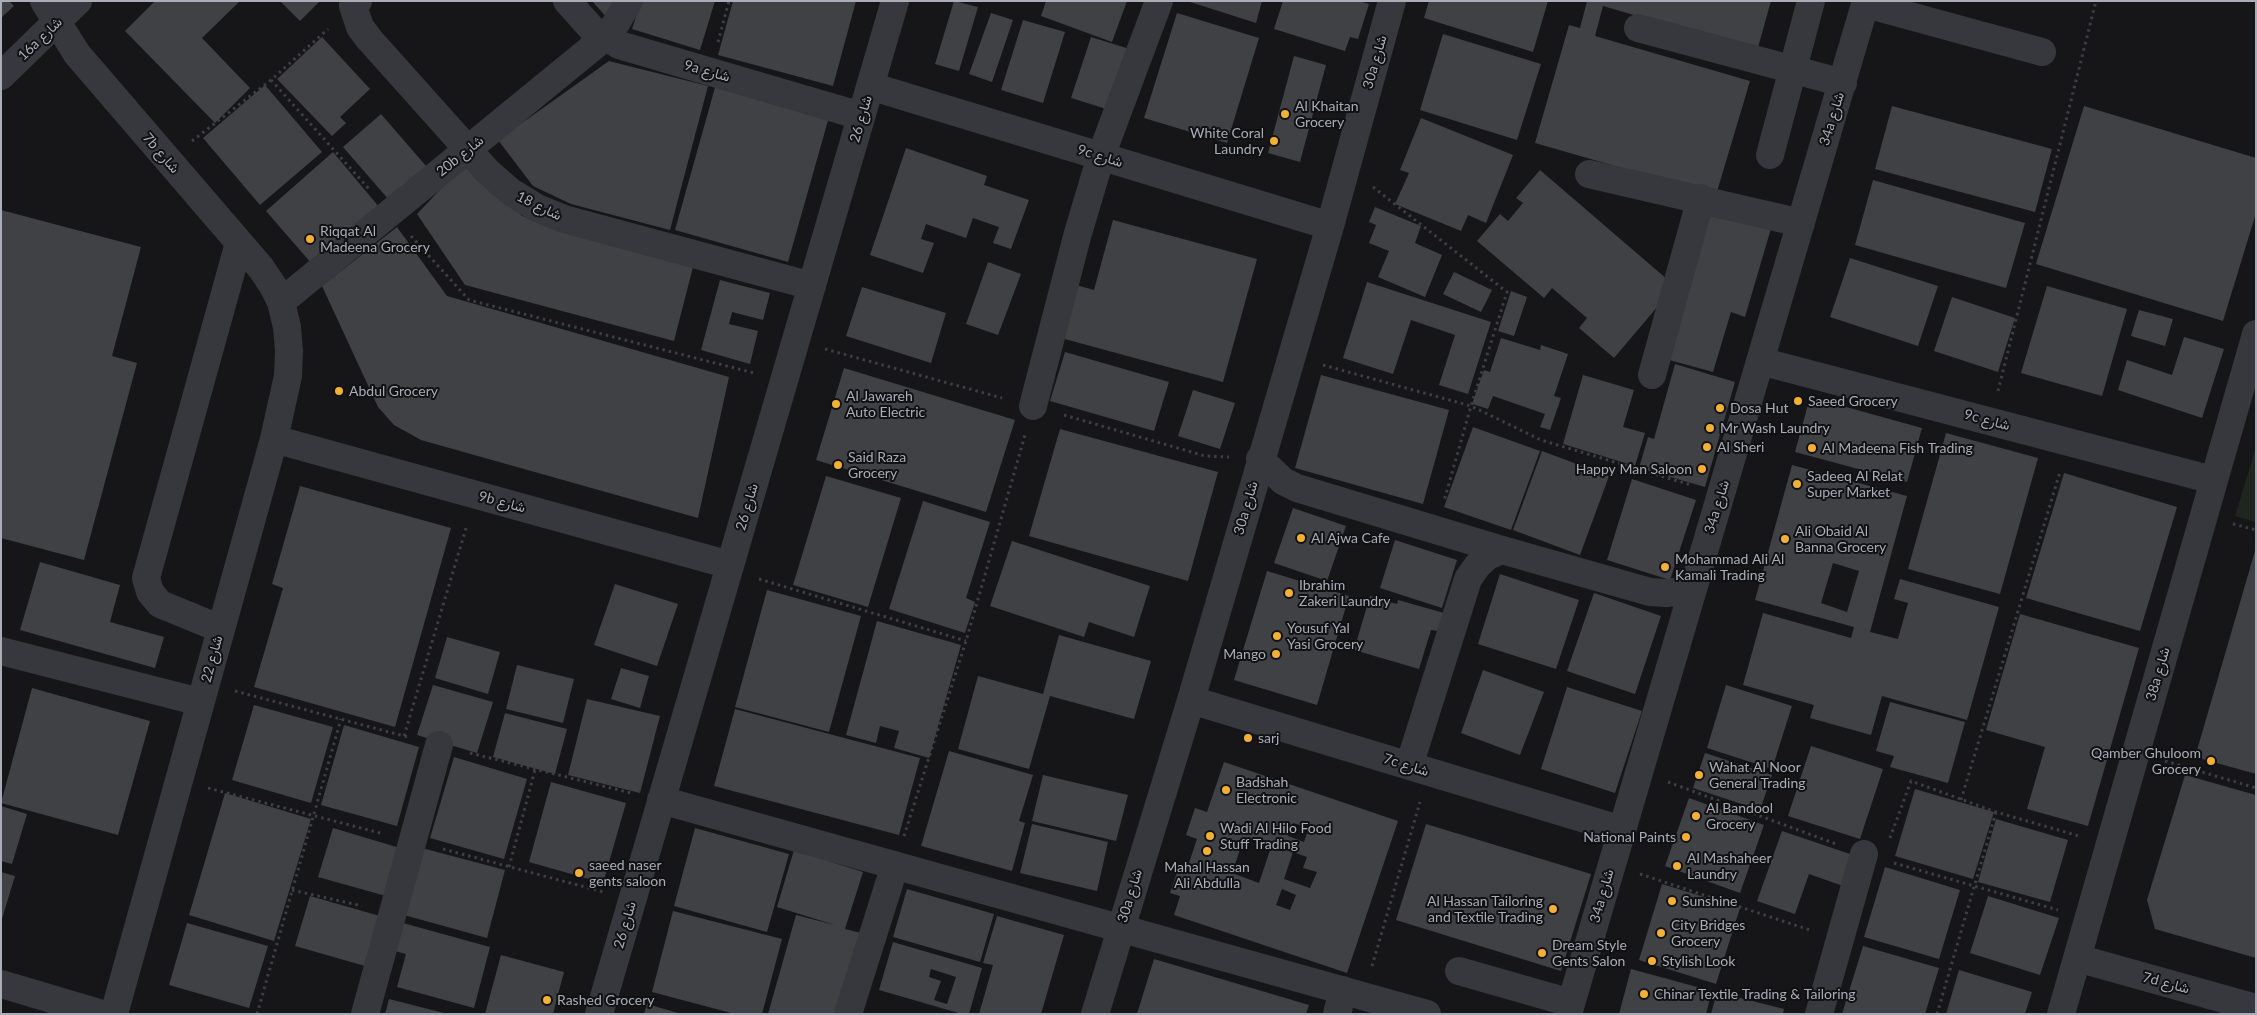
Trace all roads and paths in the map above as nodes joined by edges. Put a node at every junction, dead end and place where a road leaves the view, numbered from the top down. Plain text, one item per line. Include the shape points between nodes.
1 (78, 1) edge
2 (566, 1) edge
3 (629, 1) edge
4 (729, 1) edge
5 (895, 1) edge
6 (1159, 1) edge
7 (1392, 1) edge
8 (1812, 1) edge
9 (2096, 1) edge
10 (1866, 2) edge
11 (356, 4) edge
12 (50, 12) edge
13 (1638, 28) dead end
14 (604, 38) junction
15 (2042, 52) dead end
16 (1793, 69) junction
17 (710, 72) junction
18 (1, 76) edge
19 (271, 80) junction
20 (1843, 83) junction
21 (870, 86) junction
22 (861, 116) junction
23 (468, 149) junction
24 (1770, 155) dead end
25 (1101, 156) junction
26 (167, 160) junction
27 (1346, 166) junction
28 (1589, 174) dead end
29 (1701, 198) junction
30 (390, 212) junction
31 (1801, 223) junction
32 (1330, 226) junction
33 (239, 243) junction
34 (812, 286) junction
35 (281, 302) junction
36 (2256, 334) edge
37 (1291, 356) junction
38 (1760, 361) junction
39 (1652, 375) dead end
40 (784, 380) junction
41 (1033, 406) joint
42 (1470, 406) junction
43 (1991, 421) junction
44 (274, 439) junction
45 (2069, 442) junction
46 (1260, 458) junction
47 (2214, 480) junction
48 (1721, 494) junction
49 (476, 495) junction
50 (1435, 530) junction
51 (1502, 550) junction
52 (730, 565) junction
53 (1694, 585) junction
54 (220, 629) junction
55 (966, 641) junction
56 (1, 651) edge
57 (1191, 700) junction
58 (200, 702) junction
59 (341, 719) dead end
60 (404, 736) dead end
61 (439, 745) dead end
62 (2135, 753) junction
63 (1419, 769) junction
64 (535, 770) dead end
65 (2256, 788) edge
66 (661, 800) junction
67 (1960, 800) junction
68 (1996, 812) junction
69 (1622, 830) junction
70 (1889, 842) dead end
71 (2109, 844) junction
72 (1864, 854) dead end
73 (895, 865) junction
74 (1611, 865) junction
75 (509, 867) dead end
76 (292, 890) junction
77 (392, 914) junction
78 (1120, 928) junction
79 (1840, 940) junction
80 (2077, 958) junction
81 (1459, 971) dead end
82 (1, 984) edge
83 (1348, 1000) edge
84 (1569, 1008) edge
85 (2256, 1008) edge
86 (102, 1014) edge
87 (114, 1014) edge
88 (257, 1014) edge
89 (365, 1014) edge
90 (599, 1014) edge
91 (848, 1014) edge
92 (1095, 1014) edge
93 (1428, 1014) edge
94 (1819, 1014) edge
95 (1937, 1014) edge
96 (2061, 1014) edge

1 - 12 street, 16a شارع
2 - 14 street, 9a شارع
3 - 14 street, 20b شارع
4 - 17 path
5 - 21 street, شارع 26
6 - 25 street
7 - 27 street, 30a شارع
8 - 16 street
9 - 43 path
10 - 15 street
10 - 20 street, 34a شارع
11 - 19 path
11 - 23 street, شارع 18 via 360,27 369,39
12 - 18 street, 16a شارع
12 - 26 street, 7b شارع via 82,61
13 - 16 street
14 - 17 street, 9a شارع
14 - 23 street, 20b شارع
16 - 20 street
16 - 24 street
17 - 22 street, 9a شارع
19 - 26 path
19 - 30 path
20 - 31 street, 34a شارع
21 - 22 street, شارع 26
21 - 25 street, 9c شارع
22 - 34 street, شارع 26
23 - 30 street, 20b شارع
23 - 34 street, شارع 18 via 511,192 536,208
25 - 32 street, 9c شارع
25 - 41 street via 1075,242
26 - 33 street, 7b شارع
27 - 32 street, 30a شارع
27 - 42 path via 1507,292
28 - 29 street
29 - 31 street
29 - 39 street
30 - 35 street, 20b شارع
30 - 40 path via 469,300
31 - 38 street, 34a شارع
32 - 37 street, 30a شارع
33 - 35 street, 7b شارع via 261,268
33 - 54 street via 146,578 150,592 160,604
34 - 40 street, شارع 26
35 - 44 street, شارع 22 via 287,327 289,360
36 - 47 street, 38a شارع
37 - 42 path
37 - 46 street, 30a شارع
38 - 43 street, 9c شارع
38 - 48 street, 34a شارع
40 - 52 street, شارع 26
41 - 55 path
42 - 48 path via 1541,440
42 - 50 path
43 - 45 street, 9c شارع
44 - 49 street, 9b شارع
44 - 54 street, شارع 22
45 - 47 street, 9c شارع
45 - 67 path
46 - 50 street via 1283,481 1297,488
46 - 57 street, 30a شارع
47 - 62 street, 38a شارع
48 - 53 street, 34a شارع
49 - 52 street, 9b شارع
49 - 60 path
50 - 51 street
51 - 53 street via 1650,592 1683,591
51 - 63 street via 1488,556 1468,579
52 - 55 path via 763,581
52 - 66 street, شارع 26
53 - 69 street, 34a شارع
54 - 58 street, شارع 22
55 - 73 path
56 - 58 street
57 - 63 street, 7c شارع
57 - 78 street, 30a شارع
58 - 87 street, شارع 22
59 - 76 path
61 - 77 street
62 - 65 path
62 - 71 street, 38a شارع
63 - 69 street, 7c شارع
63 - 83 path
64 - 75 path
66 - 73 street
66 - 90 street, شارع 26
67 - 68 path
67 - 70 path via 1911,781
68 - 71 path
68 - 95 path
69 - 74 street, 34a شارع
71 - 80 street, 38a شارع
72 - 79 street
73 - 78 street
73 - 91 street
74 - 79 path
74 - 84 street, 34a شارع
76 - 77 path
76 - 88 path
77 - 89 street
78 - 83 street
78 - 92 street, 30a شارع
79 - 94 street
80 - 85 street, 7d شارع
80 - 96 street, 38a شارع
81 - 84 street
82 - 86 street
83 - 93 street

